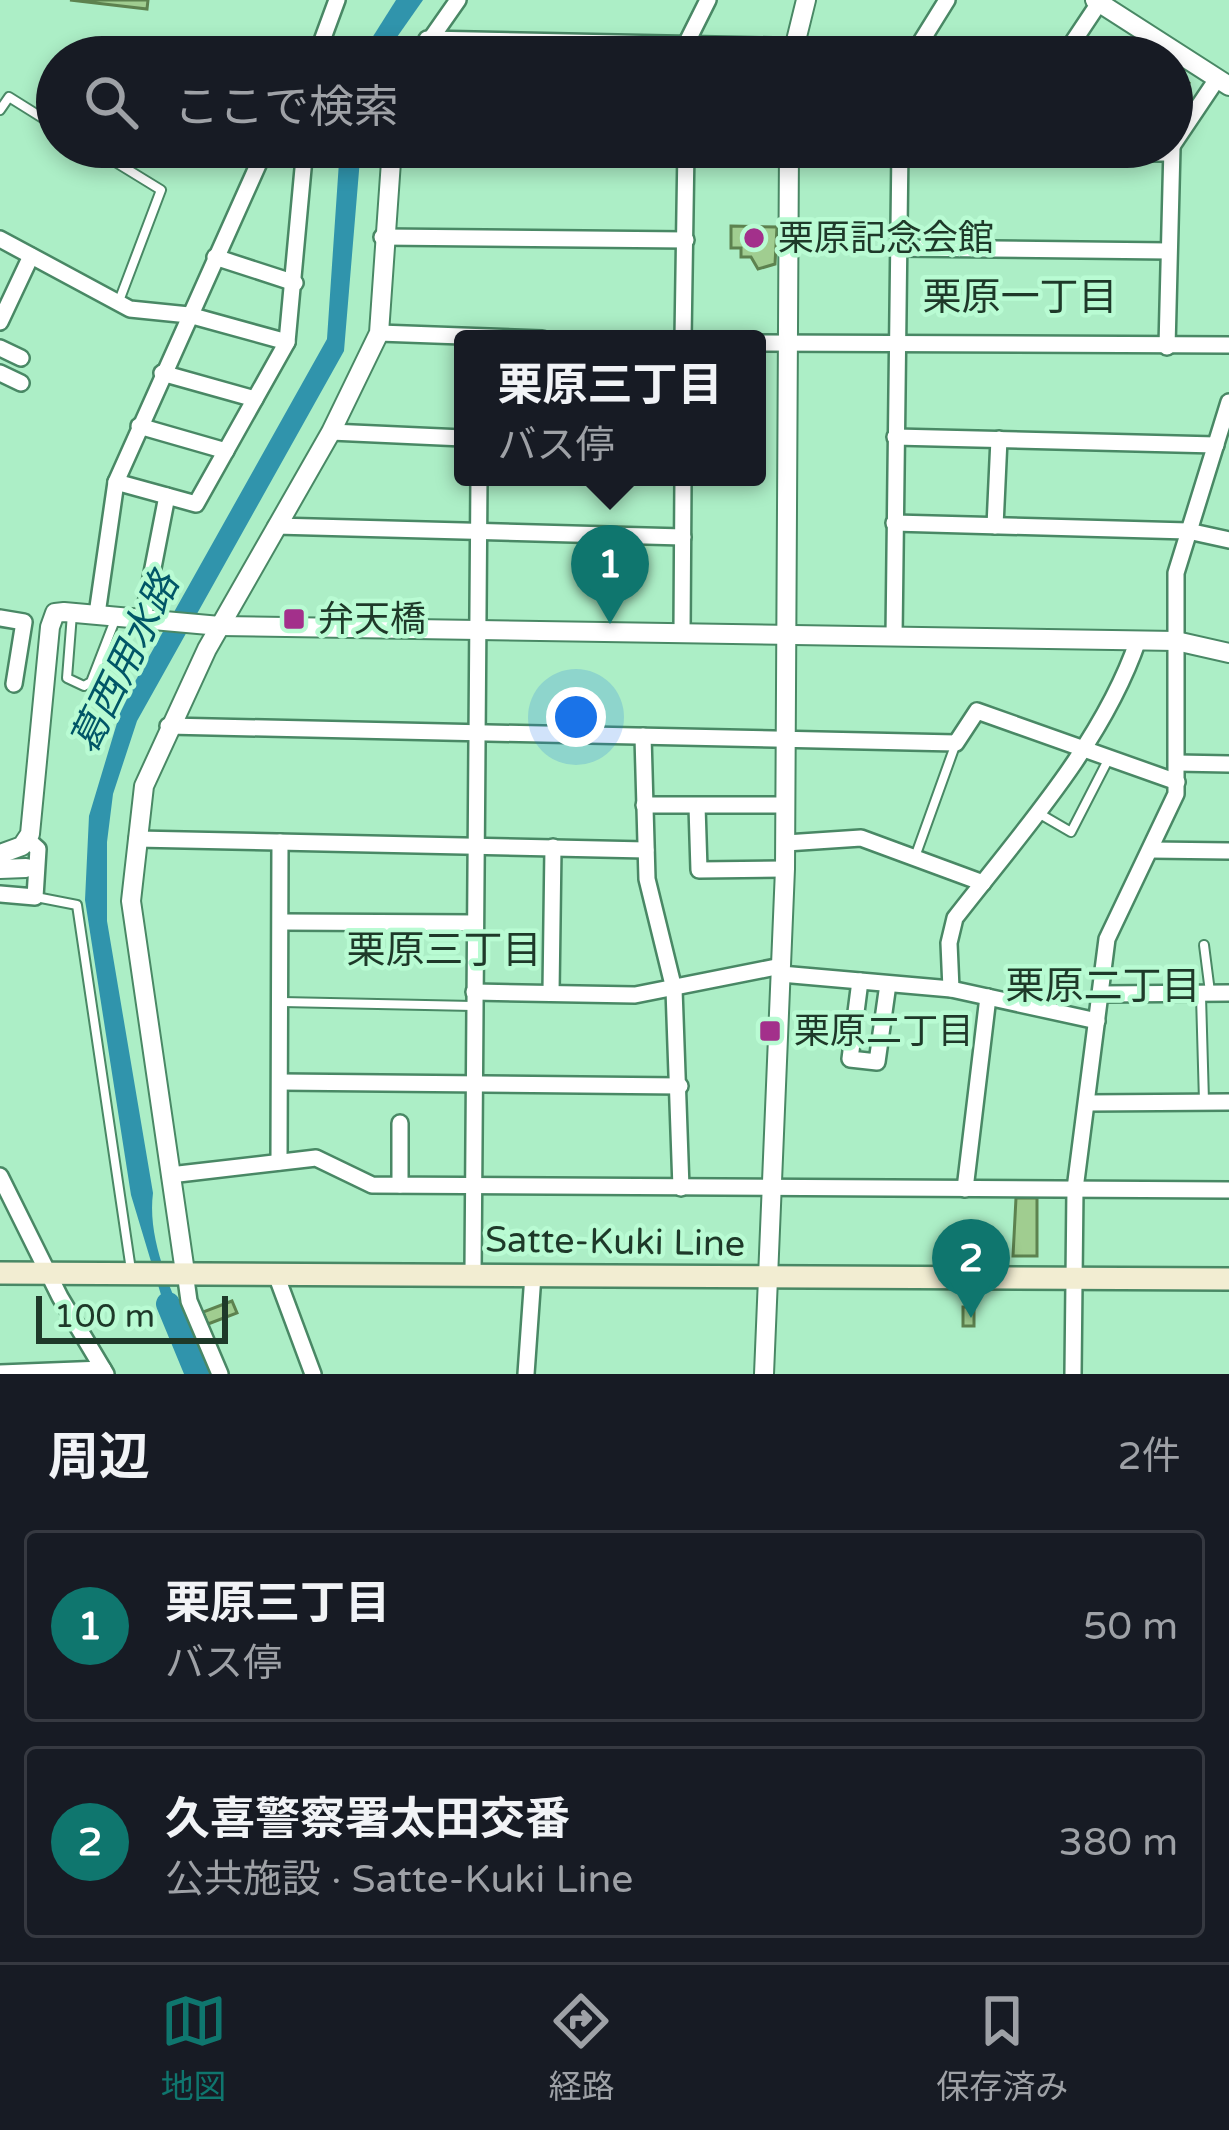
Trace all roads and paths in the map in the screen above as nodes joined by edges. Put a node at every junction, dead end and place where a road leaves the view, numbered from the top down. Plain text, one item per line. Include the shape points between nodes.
1 (337, 0) edge
2 (458, 0) edge
3 (708, 0) edge
4 (806, 0) edge
5 (947, 0) edge
6 (1097, 1) edge
7 (324, 36) edge
8 (429, 36) edge
9 (692, 36) edge
10 (797, 36) edge
11 (925, 36) edge
12 (1076, 36) edge
13 (1151, 36) edge
14 (1193, 63) edge
15 (1223, 82) edge
16 (0, 110) edge
17 (36, 114) edge
18 (1193, 120) edge
19 (125, 168) edge
20 (256, 168) edge
21 (303, 168) edge
22 (390, 168) edge
23 (686, 168) edge
24 (789, 168) edge
25 (900, 168) edge
26 (1170, 168) edge
27 (382, 237) junction
28 (0, 239) edge
29 (686, 240) junction
30 (898, 248) junction
31 (1168, 251) junction
32 (31, 256) junction
33 (215, 257) junction
34 (295, 283) junction
35 (119, 302) junction
36 (189, 315) junction
37 (0, 322) edge
38 (683, 330) edge
39 (379, 333) junction
40 (454, 337) edge
41 (287, 342) junction
42 (766, 344) edge
43 (788, 344) junction
44 (896, 345) junction
45 (1229, 345) edge
46 (1167, 347) junction
47 (0, 348) edge
48 (21, 358) dead end
49 (0, 373) edge
50 (162, 373) junction
51 (20, 383) dead end
52 (255, 400) junction
53 (1228, 409) edge
54 (139, 426) junction
55 (331, 431) junction
56 (895, 437) junction
57 (454, 438) edge
58 (999, 440) junction
59 (1216, 445) junction
60 (226, 451) junction
61 (116, 482) junction
62 (479, 486) edge
63 (683, 486) edge
64 (167, 496) junction
65 (894, 524) junction
66 (276, 526) junction
67 (995, 526) junction
68 (1188, 531) junction
69 (478, 534) junction
70 (682, 537) junction
71 (1229, 540) edge
72 (73, 612) junction
73 (106, 615) junction
74 (0, 618) edge
75 (151, 620) junction
76 (220, 626) junction
77 (478, 629) junction
78 (682, 634) junction
79 (786, 636) junction
80 (894, 637) junction
81 (1138, 640) junction
82 (1176, 641) junction
83 (1229, 653) edge
84 (7, 683) edge
85 (44, 690) junction
86 (168, 726) junction
87 (478, 733) junction
88 (643, 736) junction
89 (787, 739) junction
90 (956, 743) junction
91 (1080, 749) junction
92 (1108, 758) junction
93 (1177, 763) junction
94 (1229, 764) edge
95 (1177, 782) junction
96 (644, 805) junction
97 (786, 805) junction
98 (698, 806) junction
99 (1036, 812) junction
100 (136, 839) junction
101 (28, 840) junction
102 (280, 842) junction
103 (785, 843) junction
104 (476, 844) junction
105 (553, 847) junction
106 (646, 850) junction
107 (1151, 850) junction
108 (1229, 850) edge
109 (0, 854) edge
110 (914, 859) junction
111 (26, 868) dead end
112 (0, 869) edge
113 (785, 869) junction
114 (983, 883) junction
115 (0, 894) edge
116 (35, 897) junction
117 (283, 922) junction
118 (475, 923) junction
119 (1204, 945) dead end
120 (781, 970) junction
121 (860, 981) junction
122 (888, 984) junction
123 (674, 989) junction
124 (951, 989) junction
125 (551, 992) junction
126 (1205, 993) junction
127 (1229, 993) edge
128 (1101, 994) junction
129 (988, 998) junction
130 (473, 999) junction
131 (281, 1002) junction
132 (1097, 1021) junction
133 (280, 1082) junction
134 (472, 1082) junction
135 (680, 1086) junction
136 (1088, 1102) junction
137 (1204, 1102) junction
138 (1229, 1102) edge
139 (400, 1123) dead end
140 (279, 1162) junction
141 (170, 1175) junction
142 (0, 1176) edge
143 (400, 1185) junction
144 (472, 1186) junction
145 (681, 1188) junction
146 (774, 1189) junction
147 (1075, 1189) junction
148 (965, 1190) junction
149 (1229, 1190) edge
150 (136, 1272) junction
151 (179, 1272) junction
152 (275, 1272) junction
153 (0, 1274) edge
154 (49, 1274) junction
155 (473, 1274) junction
156 (533, 1275) junction
157 (770, 1276) junction
158 (1076, 1276) junction
159 (1229, 1279) edge
160 (104, 1371) edge
161 (0, 1372) edge
162 (220, 1374) edge
163 (313, 1374) edge
164 (526, 1374) edge
165 (764, 1374) edge
166 (1073, 1374) edge

1 - 7 street
2 - 8 street
3 - 9 street
4 - 10 street
5 - 11 street
6 - 12 street
6 - 13 street
14 - 15 street
15 - 18 street
16 - 17 lane via 9,97
19 - 35 lane via 161,190
20 - 33 street
21 - 34 street
22 - 27 street
23 - 29 street
24 - 43 street
25 - 30 street
26 - 31 street
27 - 29 street
27 - 39 street
28 - 32 street
29 - 38 street
30 - 31 street
30 - 44 street
31 - 46 street
32 - 35 street
32 - 37 street
33 - 34 street
33 - 36 street
34 - 41 street
35 - 36 street via 146,314
36 - 41 street
36 - 50 street
39 - 40 street
39 - 55 street
41 - 52 street
42 - 43 street
43 - 44 street
43 - 79 street
44 - 46 street
44 - 56 street
45 - 46 street
47 - 48 street
49 - 51 street
50 - 52 street
50 - 54 street
52 - 60 street
53 - 59 street
54 - 60 street
54 - 61 street
55 - 57 street
55 - 66 street
56 - 58 street
56 - 65 street
58 - 59 street
58 - 67 street
59 - 68 street
60 - 64 street via 196,504
61 - 64 street
61 - 73 street
62 - 69 street
63 - 70 street
64 - 75 street
65 - 67 street
65 - 80 street
66 - 69 street
66 - 76 street
67 - 68 street
68 - 71 street
68 - 82 street via 1176,573
69 - 70 street
69 - 77 street
70 - 78 street
72 - 73 street
72 - 73 lane via 67,678 84,686 92,682
72 - 85 street via 52,618
73 - 75 street
74 - 84 street via 24,622
75 - 76 street
76 - 77 street
76 - 86 street
77 - 78 street
77 - 87 street
78 - 79 street
79 - 80 street
79 - 89 street
80 - 81 street
81 - 82 street
81 - 91 street via 1125,680
82 - 83 street
82 - 93 street
84 - 85 street
85 - 101 street
86 - 87 street
86 - 100 street via 147,772
87 - 88 street
87 - 104 street
88 - 89 street
88 - 96 street
89 - 90 street
89 - 97 street
90 - 91 street via 977,711
90 - 110 lane
91 - 92 street
91 - 99 street
92 - 95 street
92 - 99 lane via 1071,832
93 - 94 street
93 - 95 street
95 - 107 street
96 - 98 street
96 - 106 street
97 - 98 street
97 - 103 street
98 - 113 street via 700,870
99 - 114 street
100 - 102 street
100 - 141 street via 131,901
101 - 109 street
101 - 116 street via 38,849
102 - 104 street
102 - 117 street
103 - 110 street via 861,838
103 - 113 street
104 - 105 street
104 - 118 street
105 - 106 street
105 - 125 street
106 - 123 street
107 - 108 street
107 - 128 street via 1107,939
110 - 114 street
111 - 112 street
113 - 120 street
114 - 124 street via 956,918
115 - 116 street
116 - 150 lane via 76,904
117 - 118 street
117 - 131 street
118 - 130 street
119 - 126 lane
120 - 121 street
120 - 123 street
120 - 146 street
121 - 122 street
121 - 122 street via 850,1059 877,1062
122 - 124 street
123 - 125 street
123 - 135 street
124 - 129 street
125 - 130 street
126 - 127 street
126 - 128 street
126 - 137 lane
128 - 132 street
129 - 132 street
129 - 148 street
130 - 131 lane
130 - 134 street
131 - 133 street
132 - 136 street
133 - 134 street
133 - 140 street
134 - 135 street
134 - 144 street
135 - 145 street
136 - 137 street
136 - 147 street
137 - 138 street
139 - 143 street
140 - 141 street
140 - 143 street via 323,1159 366,1184
141 - 151 street
142 - 154 street
143 - 144 street
144 - 145 street
144 - 155 street
145 - 146 street
146 - 148 street
146 - 157 street
147 - 148 street
147 - 149 street
147 - 158 street
150 - 151 main road, Satte-Kuki Line
150 - 154 main road, Satte-Kuki Line
151 - 152 main road, Satte-Kuki Line
151 - 162 street
152 - 155 main road, Satte-Kuki Line
152 - 163 street
153 - 154 main road, Satte-Kuki Line
154 - 160 street
155 - 156 main road, Satte-Kuki Line
156 - 157 main road, Satte-Kuki Line
156 - 164 street
157 - 158 main road, Satte-Kuki Line
157 - 165 street
158 - 159 main road, Satte-Kuki Line
158 - 166 street
160 - 161 street

